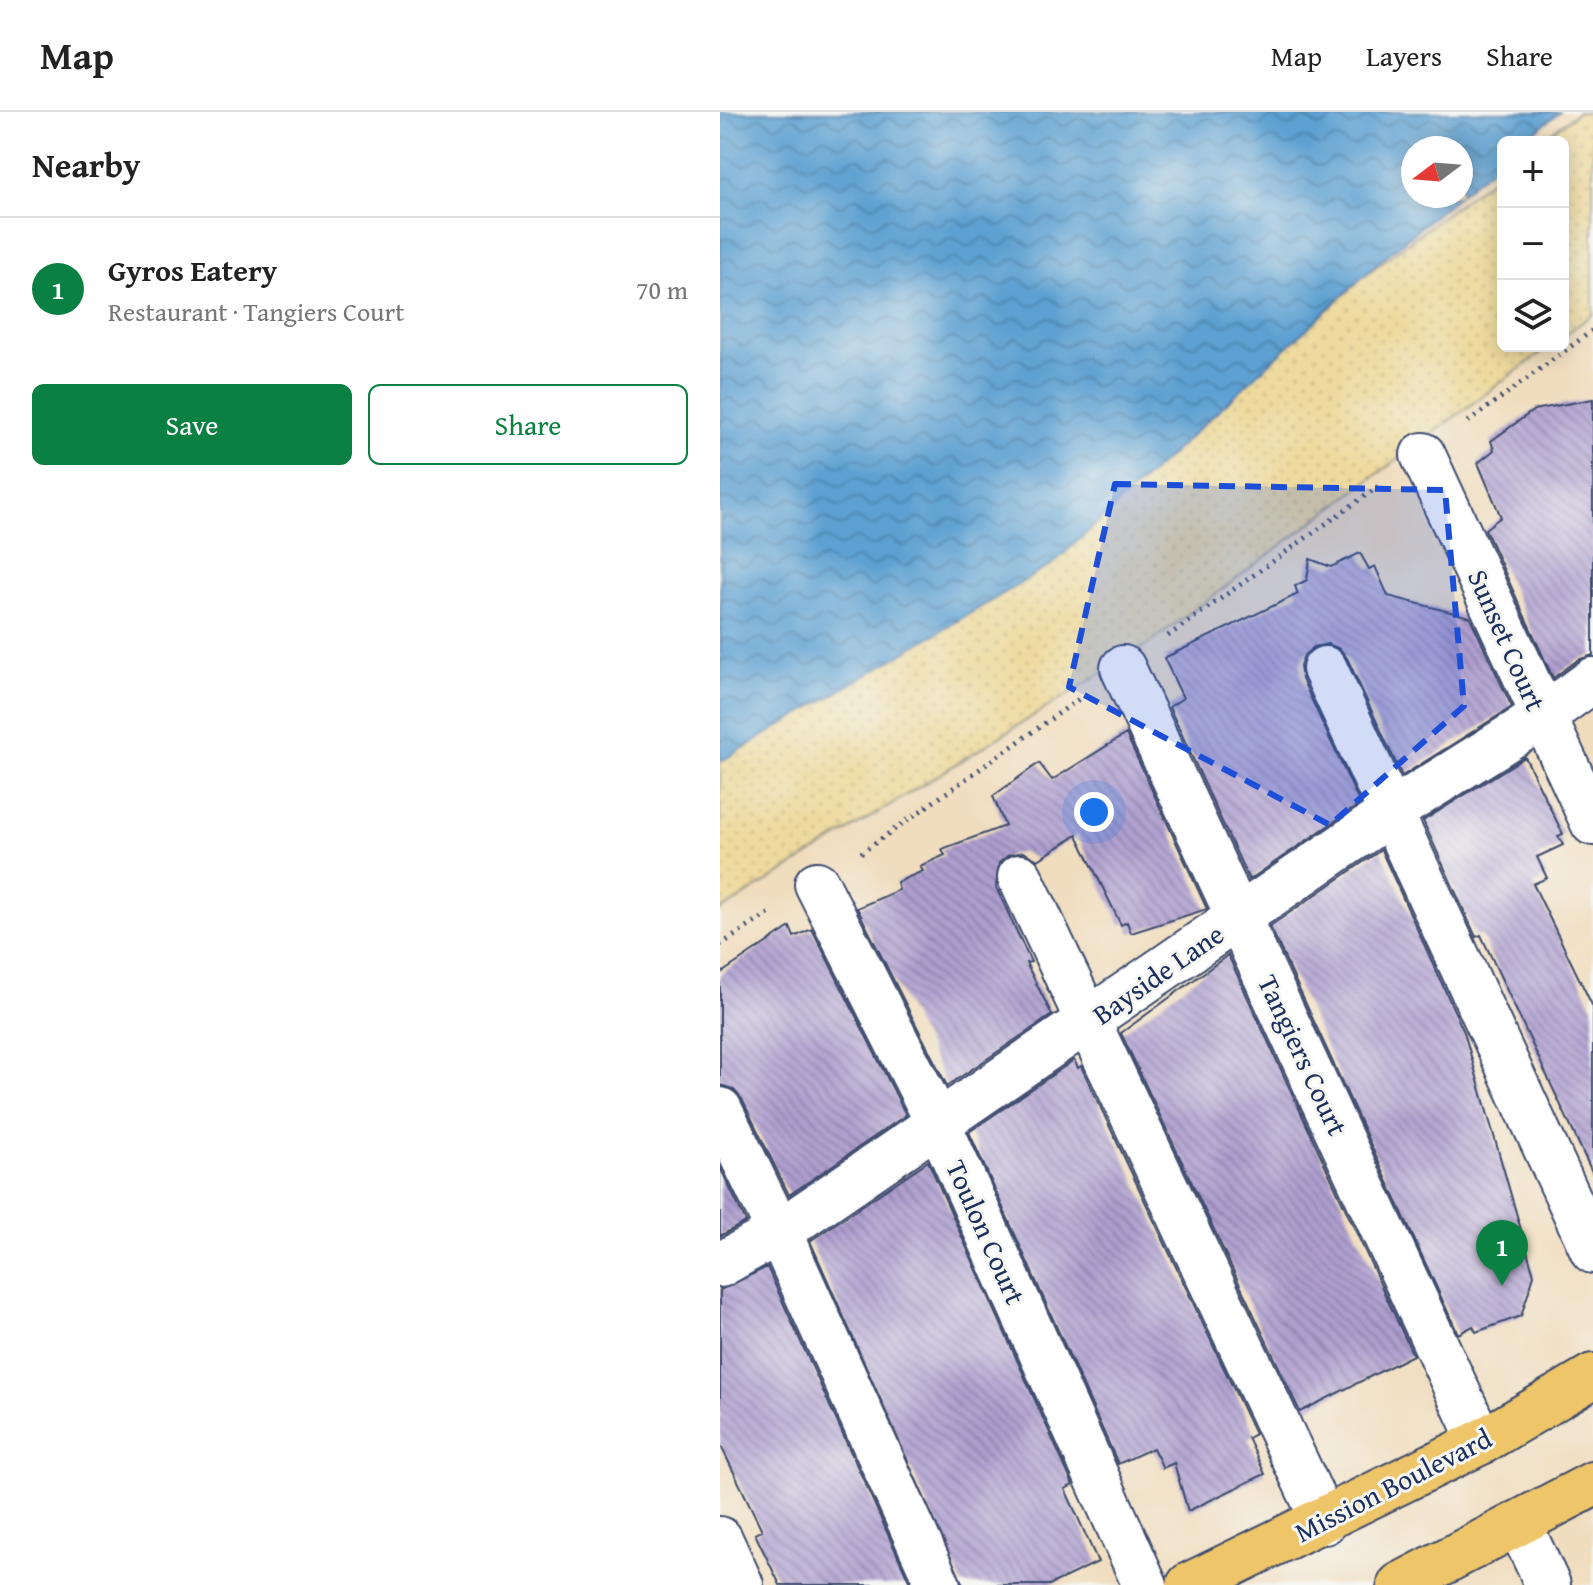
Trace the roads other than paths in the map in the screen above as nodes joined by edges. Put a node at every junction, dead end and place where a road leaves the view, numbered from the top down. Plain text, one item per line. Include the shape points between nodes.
1 (1423, 455) dead end
2 (1123, 668) dead end
3 (1325, 669) dead end
4 (1593, 680) edge
5 (1542, 717) junction
6 (1392, 813) junction
7 (1593, 823) edge
8 (1020, 877) dead end
9 (817, 884) dead end
10 (1240, 918) junction
11 (1088, 1022) junction
12 (720, 1110) edge
13 (939, 1125) junction
14 (779, 1232) junction
15 (1593, 1251) edge
16 (720, 1265) edge
17 (1593, 1376) edge
18 (1481, 1442) junction
19 (1593, 1484) edge
20 (1324, 1522) junction
21 (1519, 1524) junction
22 (720, 1539) edge
23 (741, 1585) edge
24 (938, 1585) edge
25 (1145, 1585) edge
26 (1189, 1585) edge
27 (1400, 1585) edge
28 (1548, 1585) edge

1 - 5 street, Sunset Court
2 - 10 street, Tangiers Court
3 - 6 street
4 - 5 street, Bayside Lane
5 - 6 street, Bayside Lane
5 - 7 street, Sunset Court
6 - 10 street, Bayside Lane
6 - 15 street
8 - 11 street
9 - 13 street, Toulon Court
10 - 11 street, Bayside Lane
10 - 18 street, Tangiers Court
11 - 13 street, Bayside Lane
11 - 20 street
12 - 14 street
13 - 14 street, Bayside Lane
13 - 25 street, Toulon Court
14 - 16 street, Bayside Lane
14 - 24 street
17 - 18 main road, Mission Boulevard
18 - 20 main road, Mission Boulevard
19 - 21 main road
20 - 26 main road, Mission Boulevard
21 - 27 main road
21 - 28 street
22 - 23 street

